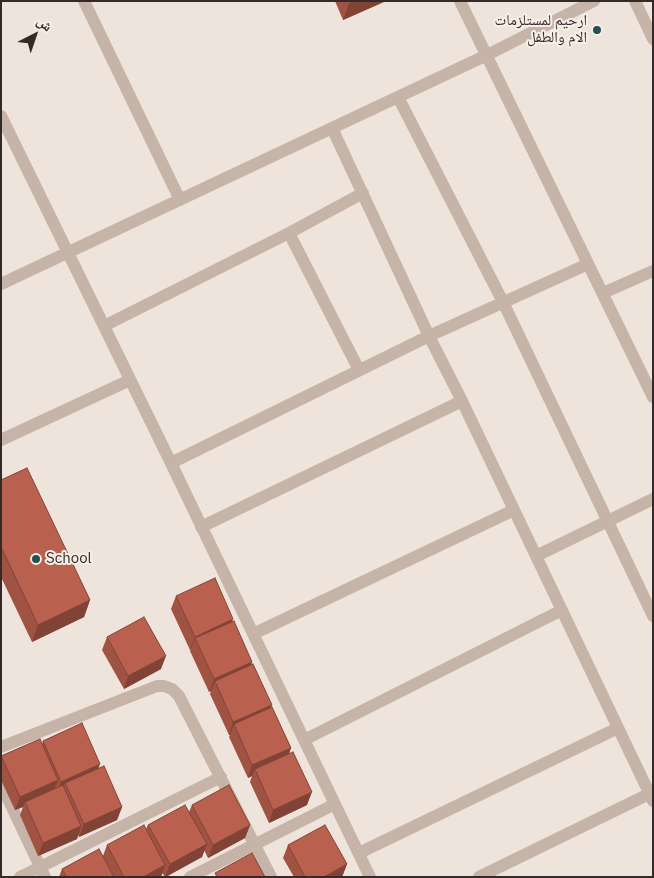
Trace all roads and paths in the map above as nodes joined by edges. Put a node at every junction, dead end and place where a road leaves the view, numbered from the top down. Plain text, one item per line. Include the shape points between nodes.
1 (84, 1) edge
2 (460, 1) edge
3 (594, 1) edge
4 (634, 1) edge
5 (653, 39) edge
6 (487, 55) junction
7 (398, 97) junction
8 (1, 116) edge
9 (332, 128) junction
10 (363, 193) junction
11 (180, 200) junction
12 (289, 233) junction
13 (68, 252) junction
14 (588, 264) junction
15 (653, 271) edge
16 (1, 284) edge
17 (603, 293) junction
18 (503, 302) junction
19 (104, 326) junction
20 (429, 336) junction
21 (359, 370) junction
22 (130, 380) junction
23 (653, 397) edge
24 (462, 401) junction
25 (1, 440) edge
26 (171, 463) junction
27 (653, 499) edge
28 (514, 510) junction
29 (608, 521) junction
30 (201, 527) junction
31 (536, 556) junction
32 (562, 610) junction
33 (653, 616) edge
34 (253, 634) junction
35 (618, 728) junction
36 (304, 740) junction
37 (1, 747) edge
38 (220, 777) junction
39 (1, 784) edge
40 (652, 795) edge
41 (335, 804) junction
42 (255, 844) junction
43 (359, 853) junction
44 (42, 872) edge
45 (193, 876) edge
46 (20, 877) edge
47 (271, 877) edge
48 (370, 877) edge
49 (479, 877) edge

1 - 11 street
2 - 6 street
3 - 6 street
4 - 5 street
6 - 7 street
6 - 14 street
7 - 9 street
7 - 18 street
8 - 13 street
9 - 10 street
9 - 11 street
10 - 12 street
10 - 20 street
11 - 13 street
12 - 19 street
12 - 21 street
13 - 16 street
13 - 19 street
14 - 17 street
14 - 18 street
15 - 17 street
17 - 23 street
18 - 20 street
18 - 29 street
19 - 22 street
20 - 21 street
20 - 24 street
21 - 26 street
22 - 25 street
22 - 26 street
24 - 28 street
24 - 30 street
26 - 30 street
27 - 29 street
28 - 31 street
28 - 34 street
29 - 31 street
29 - 33 street
30 - 34 street
31 - 32 street
32 - 35 street
32 - 36 street
34 - 36 street
35 - 40 street
35 - 43 street
36 - 41 street
37 - 38 street via 164,686 179,696
38 - 42 street
38 - 44 street
39 - 44 street
40 - 49 street
41 - 42 street
41 - 43 street
42 - 45 street
42 - 47 street
43 - 48 street
44 - 46 street

